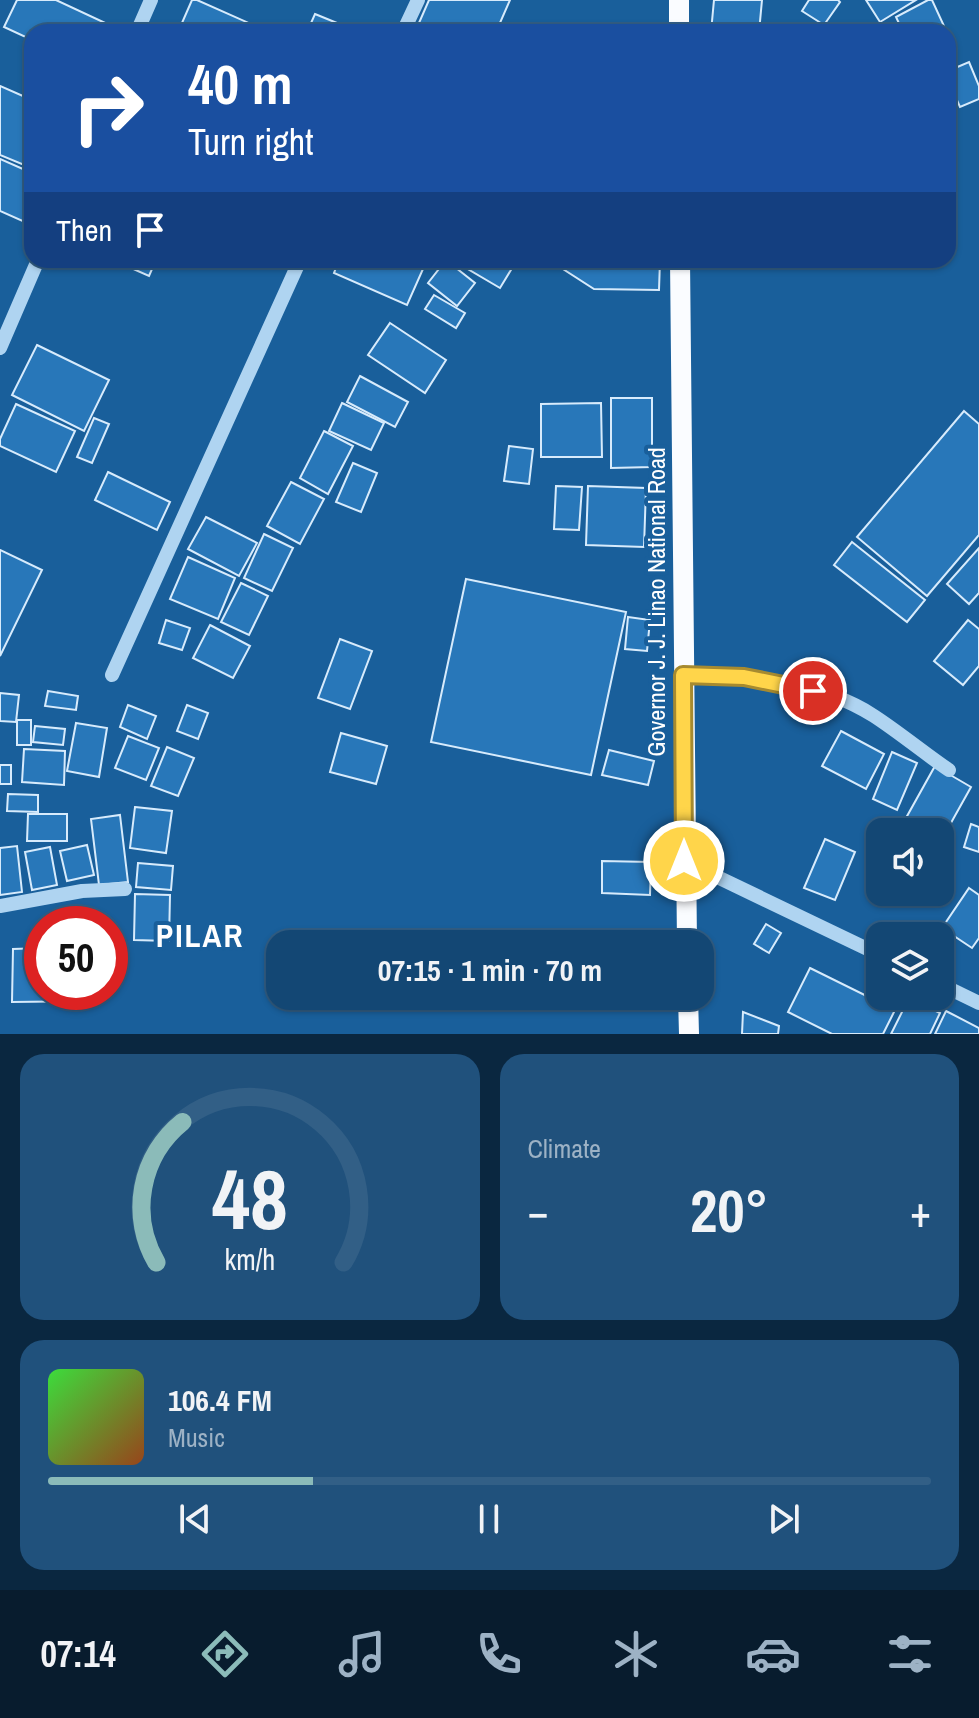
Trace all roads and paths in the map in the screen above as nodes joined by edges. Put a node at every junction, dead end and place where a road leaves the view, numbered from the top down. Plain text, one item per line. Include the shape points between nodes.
1 (151, 0) edge
2 (418, 0) edge
3 (679, 0) edge
4 (140, 24) edge
5 (407, 24) edge
6 (679, 24) edge
7 (35, 268) edge
8 (296, 268) edge
9 (680, 268) edge
10 (0, 348) edge
11 (112, 675) dead end
12 (683, 675) junction
13 (949, 770) dead end
14 (684, 861) junction
15 (125, 889) dead end
16 (0, 906) edge
17 (686, 930) edge
18 (866, 948) edge
19 (954, 991) edge
20 (979, 1003) edge
21 (688, 1010) edge
22 (689, 1034) edge

1 - 4 street
2 - 5 street
3 - 6 main road
7 - 10 street
8 - 11 street
9 - 12 main road, Governor J. J. Linao National Road
12 - 13 street via 744,677 834,696 873,715
12 - 14 main road, Governor J. J. Linao National Road
14 - 17 main road, Governor J. J. Linao National Road
14 - 18 street
15 - 16 street
19 - 20 street
21 - 22 main road

